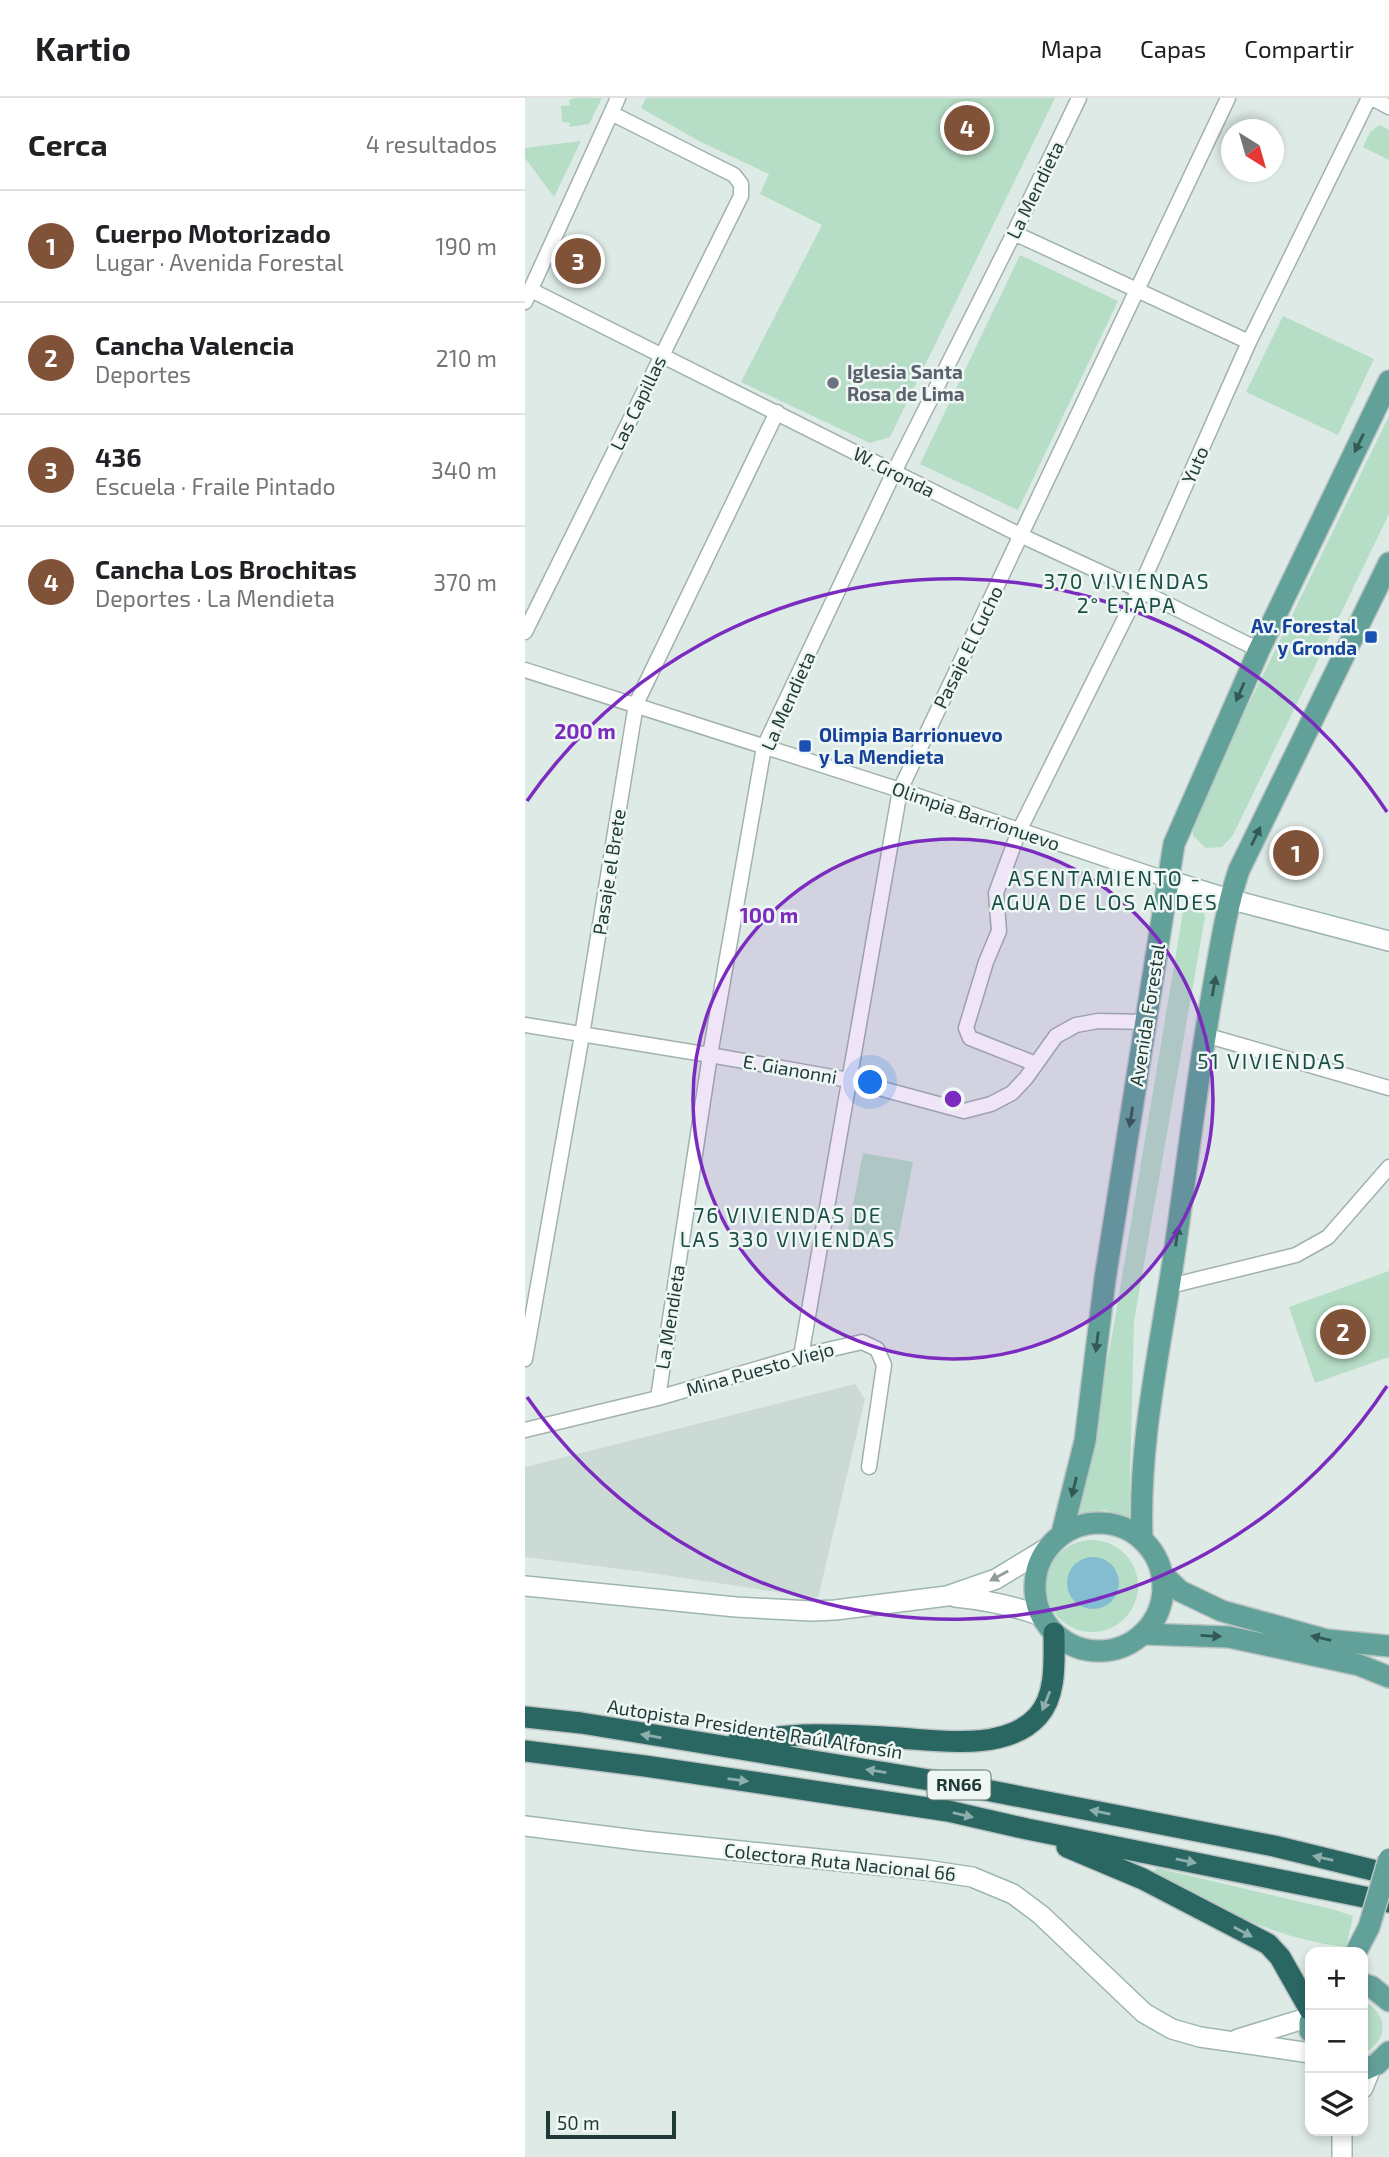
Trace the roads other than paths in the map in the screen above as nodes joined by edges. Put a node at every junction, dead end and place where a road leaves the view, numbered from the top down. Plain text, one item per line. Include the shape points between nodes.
1 (618, 98) edge
2 (1079, 98) edge
3 (1228, 98) edge
4 (1370, 98) edge
5 (1389, 107) edge
6 (611, 113) junction
7 (1014, 233) junction
8 (1136, 290) junction
9 (528, 296) edge
10 (1249, 342) junction
11 (662, 356) junction
12 (1389, 381) edge
13 (777, 412) junction
14 (894, 472) junction
15 (1022, 536) junction
16 (1389, 564) edge
17 (1139, 590) junction
18 (525, 632) edge
19 (1259, 650) junction
20 (525, 670) edge
21 (636, 704) junction
22 (764, 747) junction
23 (900, 790) junction
24 (1019, 831) junction
25 (1168, 880) junction
26 (1229, 899) junction
27 (1389, 941) edge
28 (1146, 1022) junction
29 (525, 1025) edge
30 (582, 1035) junction
31 (1205, 1035) junction
32 (710, 1055) junction
33 (1036, 1064) junction
34 (849, 1080) junction
35 (1389, 1088) edge
36 (1389, 1167) edge
37 (1170, 1286) junction
38 (801, 1356) junction
39 (525, 1359) edge
40 (658, 1398) junction
41 (525, 1430) edge
42 (869, 1467) dead end
43 (1062, 1533) junction
44 (1142, 1538) junction
45 (1047, 1548) junction
46 (1163, 1575) junction
47 (525, 1586) edge
48 (947, 1596) junction
49 (1041, 1616) junction
50 (1054, 1633) junction
51 (1143, 1634) junction
52 (1389, 1646) edge
53 (1389, 1677) edge
54 (525, 1717) edge
55 (703, 1744) junction
56 (525, 1751) edge
57 (525, 1826) edge
58 (1027, 1829) junction
59 (1389, 1859) edge
60 (1389, 1874) edge
61 (1389, 1902) edge
62 (1359, 1947) edge
63 (1368, 1986) edge
64 (1305, 2001) edge
65 (1389, 2001) edge
66 (1305, 2021) edge
67 (1231, 2041) junction
68 (1305, 2052) edge
69 (1379, 2061) edge
70 (1368, 2080) edge
71 (1343, 2136) edge
72 (1342, 2157) edge

1 - 6 street
2 - 7 street, La Mendieta
3 - 8 street, Pasaje El Cucho
4 - 5 street
4 - 10 street, Yuto
6 - 9 street
6 - 11 street, Las Capillas via 734,175 741,184 741,197
7 - 8 street
7 - 14 street, La Mendieta
8 - 10 street
8 - 15 street, Pasaje El Cucho
9 - 11 street, W. Gronda
10 - 17 street, Yuto
11 - 13 street, W. Gronda
11 - 18 street, Las Capillas
12 -> 19 main road, Avenida Forestal
13 - 14 street, W. Gronda
13 - 21 street, Pasaje el Brete
14 - 15 street, W. Gronda
14 - 22 street, La Mendieta
15 - 17 street, W. Gronda
15 - 23 street, Pasaje El Cucho
26 -> 16 main road
17 - 19 street, W. Gronda
17 - 24 street, Yuto
19 -> 25 main road, Avenida Forestal via 1174,844
20 - 21 street, Olimpia Barrionuevo
21 - 22 street, Olimpia Barrionuevo
21 - 30 street, Pasaje el Brete
22 - 23 street, Olimpia Barrionuevo
22 - 32 street, La Mendieta
23 - 24 street, Olimpia Barrionuevo
23 - 34 street, Pasaje El Cucho
24 - 25 street, Olimpia Barrionuevo
24 - 33 street, Yuto via 996,893 999,930 966,1028 970,1038
25 - 26 street, Olimpia Barrionuevo
25 - 28 main road, Avenida Forestal
26 - 27 street, Olimpia Barrionuevo
31 -> 26 main road
28 - 33 street, E. Gianonni via 1076,1025 1056,1036
28 -> 43 main road, Avenida Forestal via 1105,1279 1086,1441
29 - 30 street, E. Gianonni
30 - 32 street, E. Gianonni
30 - 39 street, Pasaje el Brete
31 - 35 street
37 -> 31 main road
32 - 34 street, E. Gianonni
32 - 40 street, La Mendieta
33 - 34 street, E. Gianonni via 1012,1093 964,1111
34 - 38 street, Pasaje El Cucho
36 - 37 street via 1328,1237 1296,1255
37 - 44 main road via 1143,1448
38 - 40 street, Mina Puesto Viejo
38 - 42 street, Mina Puesto Viejo via 862,1342 877,1349 884,1366
40 - 41 street, Mina Puesto Viejo
43 - 44 main road via 1082,1524 1103,1522
43 - 45 main road
44 - 46 main road
45 -> 48 street via 996,1579
45 - 49 main road via 1037,1567 1034,1588
46 - 51 main road via 1156,1617
52 -> 46 main road via 1327,1640 1222,1611 1180,1591
47 - 48 street via 811,1611
48 - 49 street via 1016,1606
49 - 50 main road
50 - 51 main road via 1083,1650 1105,1651 1126,1646
50 -> 55 highway via 1050,1695 1025,1729 961,1743 803,1735
51 -> 53 main road via 1229,1637 1359,1665
55 -> 54 highway, Autopista Presidente Raúl Alfonsín / RN66
60 -> 55 highway, Autopista Presidente Raúl Alfonsín / RN66 via 1274,1846 960,1785
56 -> 58 highway, RN66 via 948,1811
57 - 67 street, Colectora Ruta Nacional 66 via 972,1877 1013,1894 1041,1915 1143,2014 1172,2029
58 -> 61 highway, RN66
58 -> 64 highway via 1143,1879 1268,1944
59 - 62 main road, bridge
63 - 65 main road
66 - 67 street
67 - 68 street, Colectora Ruta Nacional 66
69 - 70 street
71 - 72 street

